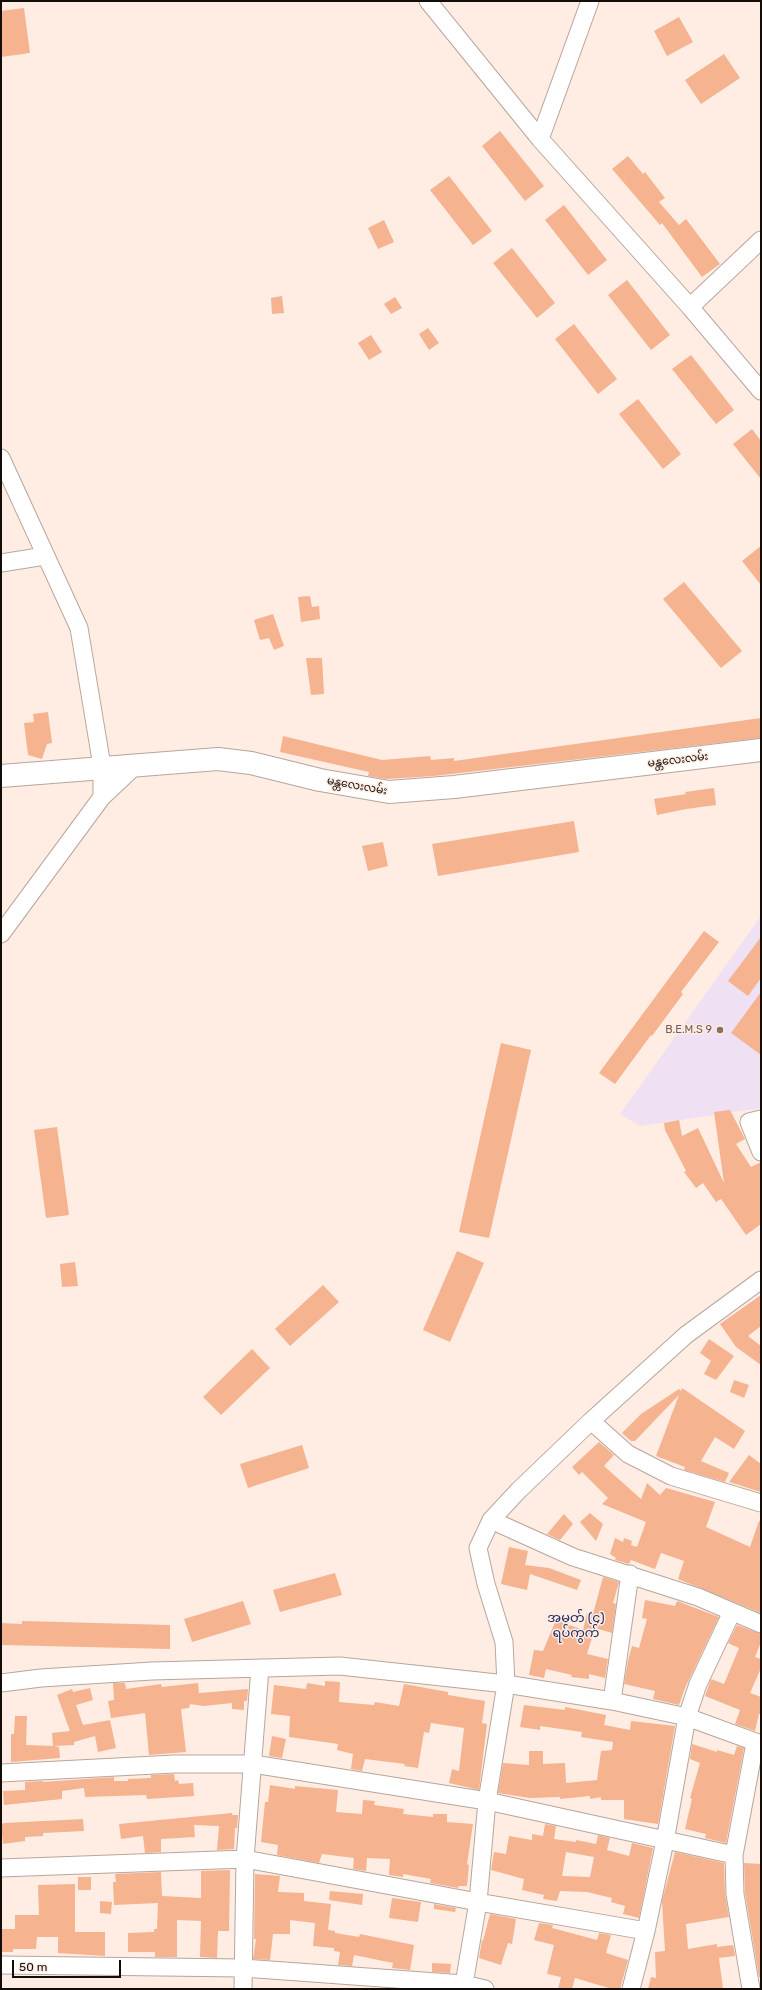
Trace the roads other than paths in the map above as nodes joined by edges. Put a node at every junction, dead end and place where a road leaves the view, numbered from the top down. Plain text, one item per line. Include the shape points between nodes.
1 (428, 1) edge
2 (587, 2) edge
3 (540, 139) junction
4 (761, 240) edge
5 (690, 307) junction
6 (761, 391) edge
7 (1, 458) edge
8 (6, 482) edge
9 (45, 556) junction
10 (1, 563) edge
11 (761, 750) edge
12 (136, 765) junction
13 (102, 766) junction
14 (1, 776) edge
15 (102, 797) junction
16 (1, 934) edge
17 (761, 1119) edge
18 (761, 1152) edge
19 (761, 1280) edge
20 (591, 1421) junction
21 (761, 1503) edge
22 (491, 1520) junction
23 (630, 1574) junction
24 (732, 1612) junction
25 (761, 1624) edge
26 (260, 1668) junction
27 (1, 1684) edge
28 (506, 1684) junction
29 (612, 1701) junction
30 (687, 1717) junction
31 (758, 1744) edge
32 (253, 1764) junction
33 (1, 1773) edge
34 (487, 1801) junction
35 (665, 1841) junction
36 (734, 1856) junction
37 (245, 1859) junction
38 (1, 1868) edge
39 (478, 1902) junction
40 (646, 1931) junction
41 (1, 1965) edge
42 (243, 1968) junction
43 (464, 1984) junction
44 (243, 1989) edge
45 (485, 1989) edge
46 (631, 1989) edge
47 (751, 1989) edge

1 - 3 street
2 - 3 street
3 - 5 street
4 - 5 street
5 - 6 street
7 - 8 street
8 - 9 street
9 - 10 street
9 - 13 street via 79,628
11 - 12 main road, မန္တလေးလမ်း via 454,787 389,792 218,758
12 - 13 main road, မန္တလေးလမ်း
12 - 15 street
13 - 14 main road, မန္တလေးလမ်း
13 - 15 street
15 - 16 street
17 - 18 street via 749,1122
19 - 20 street via 686,1335
20 - 21 street via 628,1454 671,1476
20 - 22 street
22 - 23 street via 573,1557
22 - 28 street via 478,1548 504,1642
23 - 24 street via 698,1597
23 - 29 street
24 - 25 street
24 - 30 street via 698,1684
26 - 27 street via 152,1671 41,1678
26 - 28 street via 340,1666
26 - 32 street
28 - 29 street
28 - 34 street
29 - 30 street
30 - 31 street
30 - 35 street
31 - 36 street
32 - 33 street via 174,1764
32 - 34 street
32 - 37 street
34 - 35 street
34 - 39 street
35 - 36 street
35 - 40 street
36 - 47 street via 735,1894
37 - 38 street
37 - 39 street
37 - 42 street
39 - 40 street
39 - 43 street
40 - 46 street
41 - 42 street
42 - 43 street
42 - 44 street
43 - 45 street

